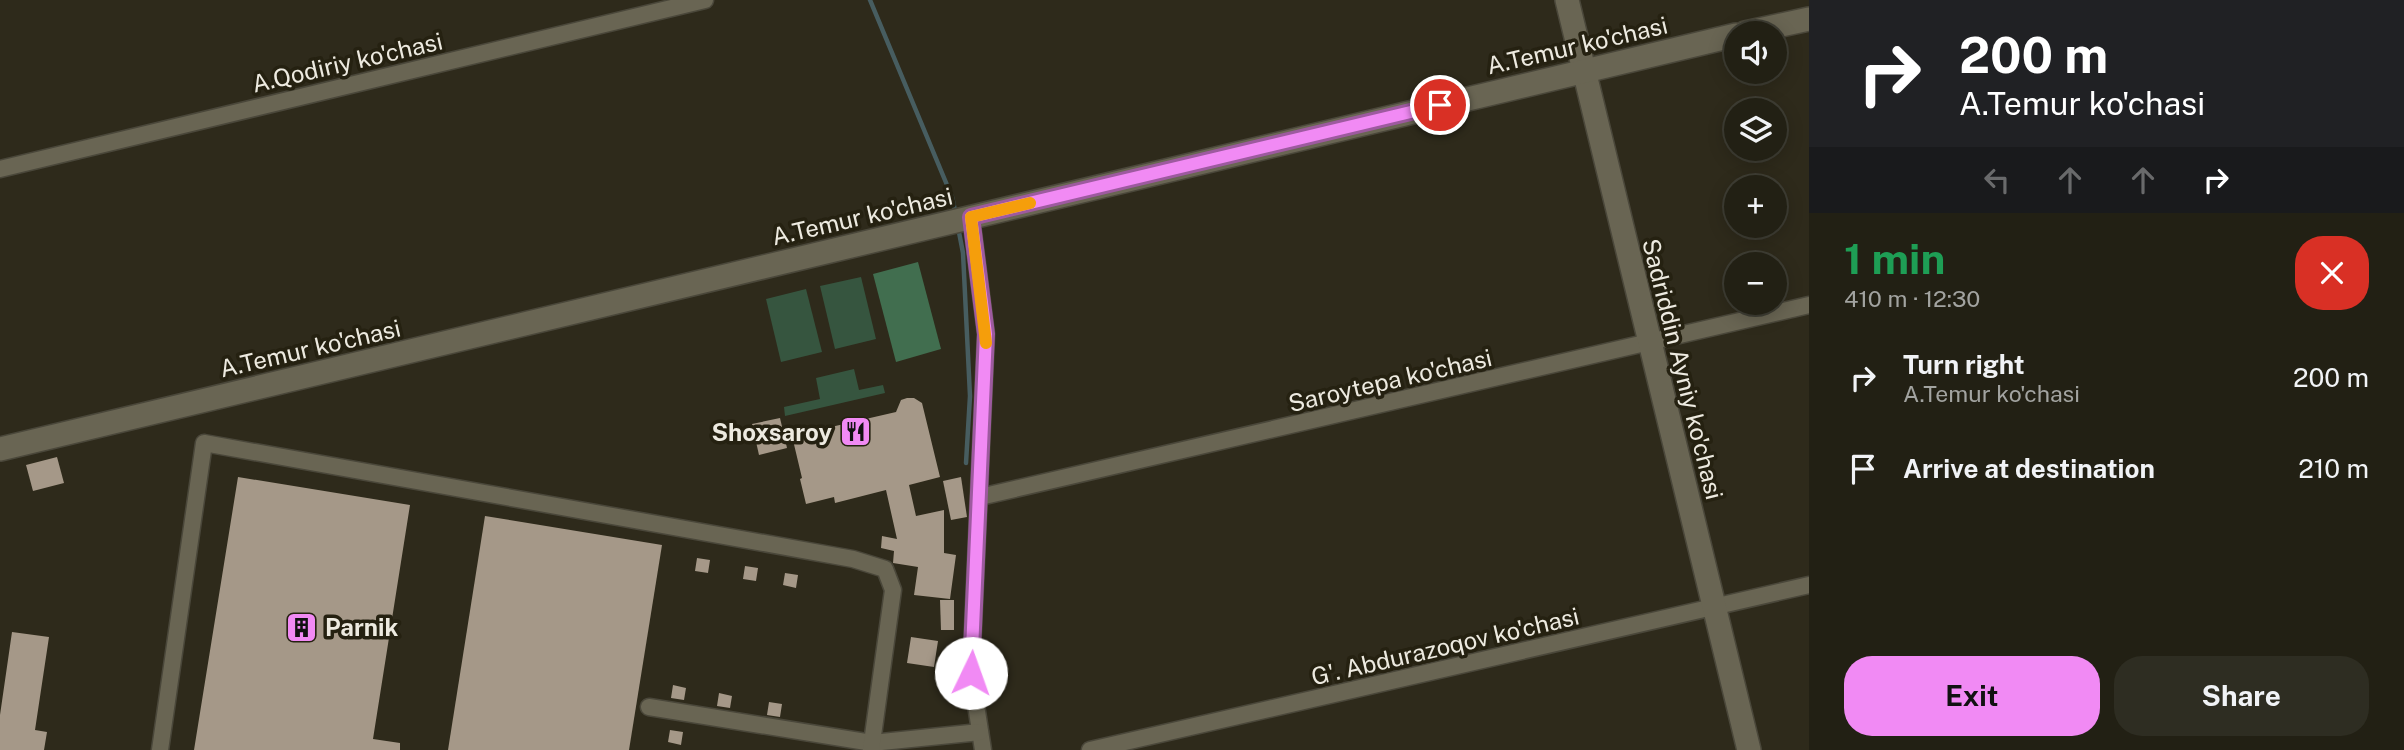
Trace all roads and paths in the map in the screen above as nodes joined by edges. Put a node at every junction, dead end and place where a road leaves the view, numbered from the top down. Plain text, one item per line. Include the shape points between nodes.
1 (705, 0) edge
2 (1567, 0) edge
3 (1809, 19) edge
4 (1787, 24) edge
5 (1724, 38) edge
6 (1583, 71) junction
7 (0, 169) edge
8 (971, 217) junction
9 (1809, 305) edge
10 (1650, 343) junction
11 (0, 449) edge
12 (980, 497) junction
13 (1809, 586) edge
14 (1714, 608) junction
15 (649, 707) dead end
16 (980, 732) junction
17 (871, 746) edge
18 (160, 750) edge
19 (983, 750) edge
20 (1090, 750) edge
21 (1749, 750) edge

1 - 7 street, A.Qodiriy ko'chasi
2 - 6 main road, Sadriddin Ayniy ko'chasi
3 - 4 main road
5 - 6 main road, A.Temur ko'chasi
6 - 8 main road, A.Temur ko'chasi
6 - 10 main road, Sadriddin Ayniy ko'chasi
8 - 11 main road, A.Temur ko'chasi
8 - 12 street via 986,334
9 - 10 street, Saroytepa ko'chasi
10 - 12 street, Saroytepa ko'chasi
10 - 14 main road, Sadriddin Ayniy ko'chasi
12 - 16 street via 971,673
13 - 14 street, G'. Abdurazoqov ko'chasi
14 - 20 street, G'. Abdurazoqov ko'chasi
14 - 21 main road, Sadriddin Ayniy ko'chasi
15 - 17 street
16 - 17 street
16 - 19 street
17 - 18 street via 893,590 885,569 853,559 204,443

